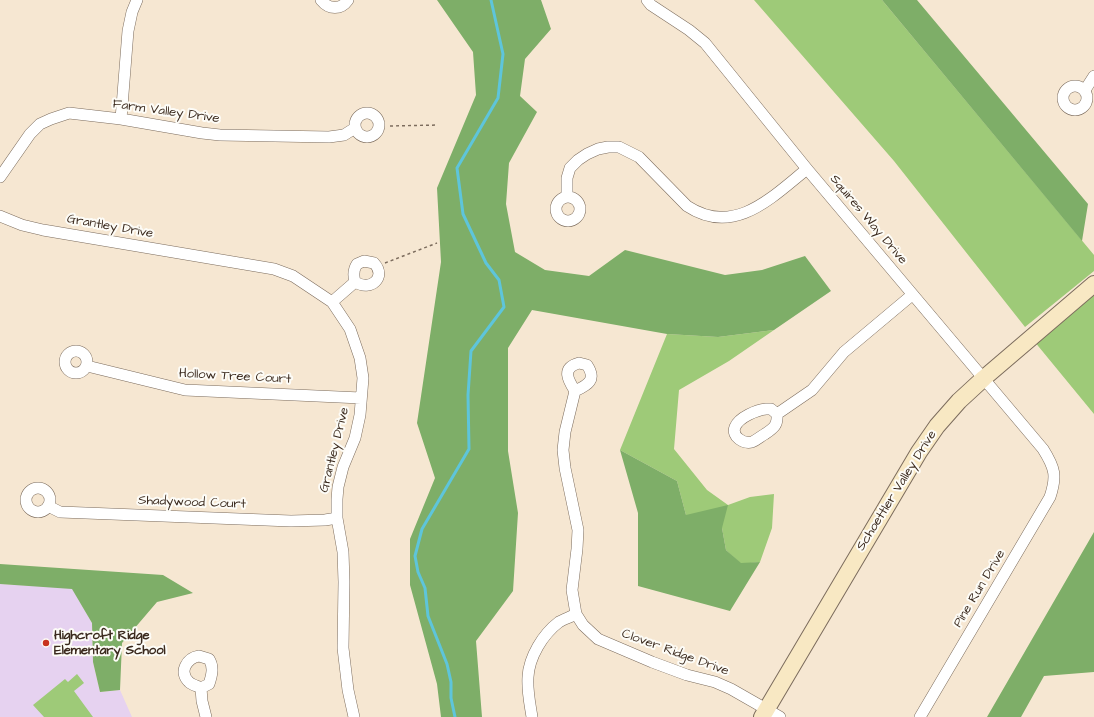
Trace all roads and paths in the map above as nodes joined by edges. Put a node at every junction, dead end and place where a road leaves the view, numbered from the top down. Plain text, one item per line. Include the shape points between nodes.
1 (137, 0) edge
2 (321, 0) edge
3 (348, 0) edge
4 (647, 0) edge
5 (1094, 76) edge
6 (1085, 90) dead end
7 (121, 120) junction
8 (438, 125) dead end
9 (390, 126) dead end
10 (355, 128) dead end
11 (807, 169) junction
12 (0, 177) edge
13 (567, 197) dead end
14 (0, 216) edge
15 (437, 243) dead end
16 (385, 262) dead end
17 (355, 282) dead end
18 (1094, 284) edge
19 (912, 295) junction
20 (332, 302) junction
21 (86, 366) dead end
22 (984, 378) junction
23 (574, 390) dead end
24 (361, 398) junction
25 (777, 414) dead end
26 (1054, 472) joint
27 (48, 506) dead end
28 (337, 518) junction
29 (576, 614) junction
30 (201, 688) dead end
31 (769, 714) edge
32 (206, 717) edge
33 (354, 717) edge
34 (532, 717) edge
35 (920, 717) edge

1 - 7 street via 128,31
2 - 3 street via 329,7 336,8
4 - 11 street, Squires Way Drive via 705,42
5 - 6 street
7 - 10 street, Farm Valley Drive via 202,133 240,136 329,137 344,135
7 - 12 street, Farm Valley Drive via 69,113 51,118 30,134
8 - 9 path
11 - 13 street via 760,206 736,217 716,218 695,212 687,206 639,157 619,147 608,147 587,154 570,168
11 - 19 street, Squires Way Drive
14 - 20 street, Grantley Drive via 43,230 274,269 293,276
15 - 16 path
17 - 20 street
18 - 22 street, Schoettler Valley Drive
19 - 22 street, Squires Way Drive
19 - 25 street via 844,352 812,390
20 - 24 street, Grantley Drive via 350,329 360,358 363,378
21 - 24 street, Hollow Tree Court via 185,390
22 - 26 street, Squires Way Drive via 1043,449
22 - 31 street, Schoettler Valley Drive via 937,426 919,452
23 - 29 street, Clover Ridge Drive via 563,450 578,530 572,590
24 - 28 street, Grantley Drive via 355,438 338,487
26 - 35 street, Pine Run Drive via 1054,485 1050,497
27 - 28 street, Shadywood Court via 60,512 291,521
28 - 33 street, Grantley Drive via 343,552 344,665
29 - 31 street, Clover Ridge Drive via 583,625 598,639 652,662 731,689
29 - 34 street via 560,622 547,633 538,646 528,676
30 - 32 street

